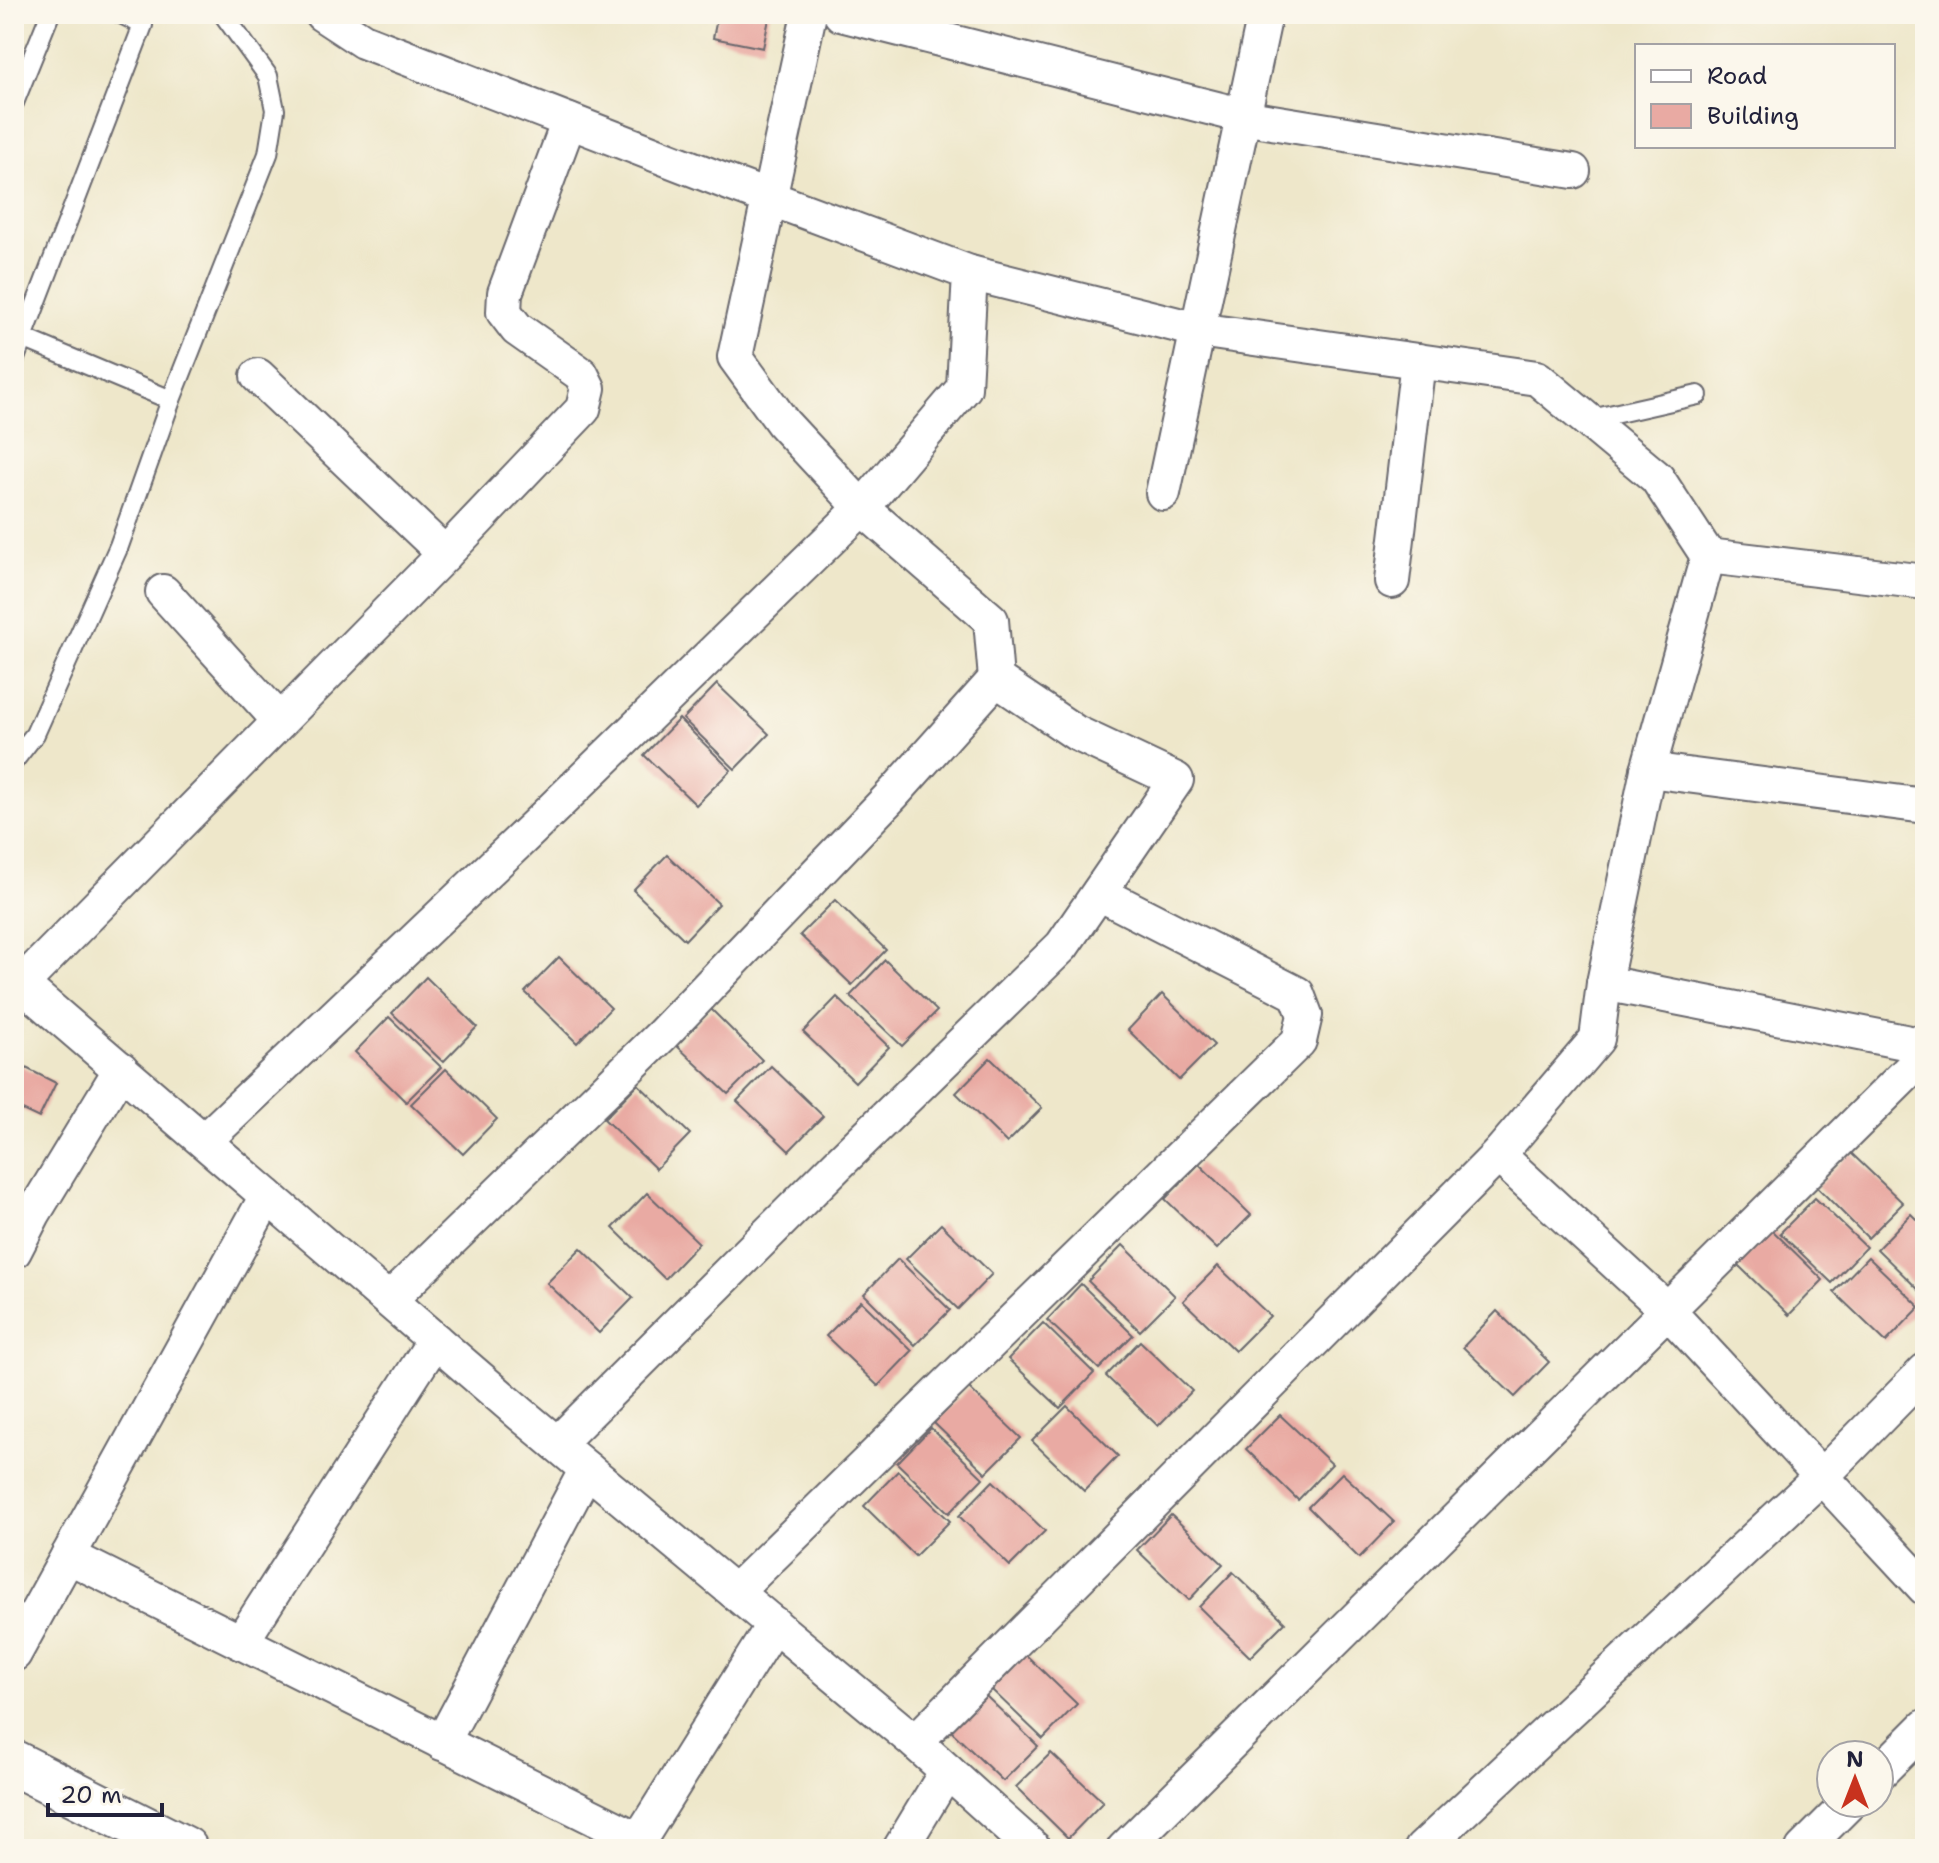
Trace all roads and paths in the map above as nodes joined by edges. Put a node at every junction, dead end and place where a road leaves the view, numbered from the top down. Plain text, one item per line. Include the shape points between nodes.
1 (50, 14) edge
2 (121, 14) edge
3 (223, 14) edge
4 (809, 14) edge
5 (841, 14) edge
6 (1265, 14) edge
7 (323, 15) edge
8 (14, 103) edge
9 (1243, 116) junction
10 (569, 121) junction
11 (1573, 171) dead end
12 (768, 198) junction
13 (970, 273) junction
14 (1198, 330) junction
15 (23, 338) junction
16 (14, 361) edge
17 (1418, 361) junction
18 (258, 376) dead end
19 (1698, 395) dead end
20 (171, 400) junction
21 (1587, 420) junction
22 (1163, 493) dead end
23 (862, 508) junction
24 (445, 554) junction
25 (1708, 556) junction
26 (1392, 581) dead end
27 (1925, 582) edge
28 (163, 592) dead end
29 (996, 679) junction
30 (280, 721) junction
31 (14, 761) edge
32 (1648, 770) junction
33 (1925, 806) edge
34 (1099, 893) junction
35 (18, 981) edge
36 (1604, 983) junction
37 (1925, 1046) edge
38 (1925, 1055) edge
39 (121, 1069) junction
40 (204, 1141) junction
41 (1498, 1155) junction
42 (267, 1196) junction
43 (14, 1251) edge
44 (389, 1300) junction
45 (1667, 1310) junction
46 (435, 1340) junction
47 (1925, 1371) edge
48 (557, 1444) junction
49 (587, 1469) junction
50 (1822, 1476) junction
51 (68, 1556) junction
52 (1925, 1588) edge
53 (735, 1592) junction
54 (774, 1624) junction
55 (241, 1642) junction
56 (14, 1654) edge
57 (1925, 1727) edge
58 (915, 1742) junction
59 (442, 1743) junction
60 (1895, 1757) edge
61 (14, 1763) edge
62 (947, 1771) junction
63 (1833, 1819) edge
64 (647, 1844) edge
65 (185, 1849) edge
66 (900, 1849) edge
67 (1034, 1849) edge
68 (1124, 1849) edge
69 (1422, 1849) edge
70 (1803, 1849) edge

1 - 8 lane
2 - 15 lane via 143,25
3 - 20 lane via 268,76 275,110 268,154
4 - 12 street
5 - 9 street
6 - 9 street
7 - 10 street via 363,41
9 - 11 street
9 - 14 street
10 - 12 street
10 - 24 street via 505,293 504,312 517,329 581,374 588,388 583,409
12 - 13 street
12 - 23 street via 735,357 783,423
13 - 14 street
13 - 23 street via 964,388
14 - 17 street
14 - 22 street
15 - 16 lane
15 - 20 lane
17 - 21 street via 1537,378
17 - 26 street
18 - 24 street
19 - 21 lane
20 - 31 lane via 119,546 35,734
21 - 25 street via 1657,478
23 - 29 street via 991,620
23 - 40 street
24 - 30 street
25 - 27 street
25 - 32 street
28 - 30 street
29 - 34 street via 1076,733 1176,780
29 - 44 street via 662,1035
30 - 35 street
32 - 33 street
32 - 36 street
34 - 48 street via 1062,946
34 - 53 street via 1297,994 1305,1015 1299,1041
35 - 39 street
36 - 37 street
36 - 41 street via 1597,1039
38 - 45 street
39 - 40 street
39 - 43 street
40 - 42 street
41 - 45 street
41 - 58 street
42 - 44 street
42 - 51 street
44 - 46 street
45 - 50 street
45 - 68 street
46 - 48 street
46 - 55 street
47 - 50 street
48 - 49 street
49 - 53 street
49 - 59 street
50 - 52 street
50 - 69 street
51 - 55 street
51 - 56 street
53 - 54 street
54 - 58 street
54 - 64 street
55 - 59 street
57 - 60 street
58 - 62 street
59 - 64 street
61 - 65 street
62 - 66 street
62 - 67 street
63 - 70 street

